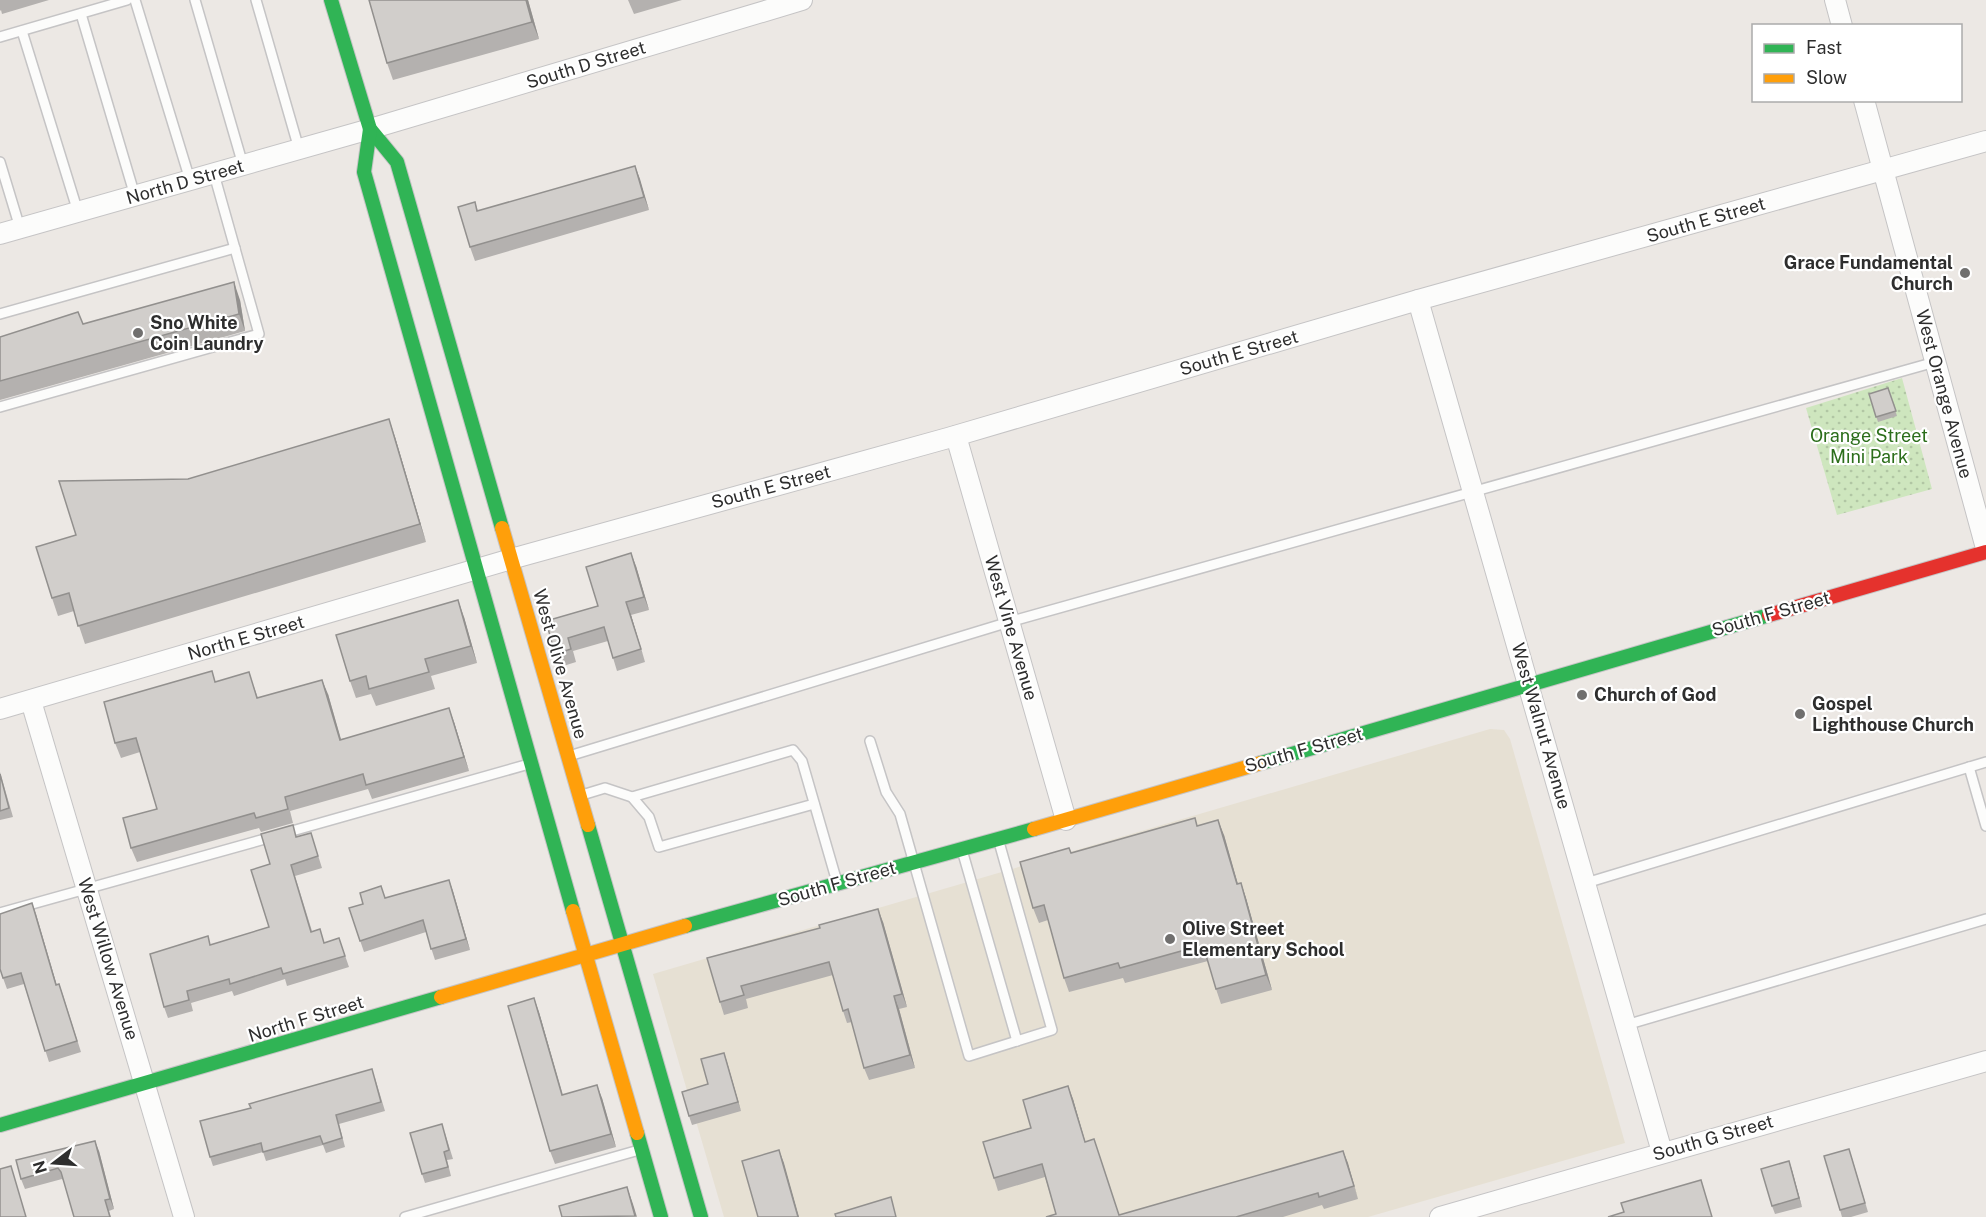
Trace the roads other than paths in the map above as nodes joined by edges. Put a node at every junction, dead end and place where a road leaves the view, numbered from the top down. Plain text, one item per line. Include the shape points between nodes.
1 (127, 0) edge
2 (135, 0) edge
3 (195, 0) edge
4 (256, 0) edge
5 (332, 0) edge
6 (802, 0) edge
7 (1835, 0) edge
8 (81, 14) junction
9 (1841, 24) edge
10 (22, 31) junction
11 (0, 38) edge
12 (1865, 102) edge
13 (370, 129) junction
14 (1986, 141) edge
15 (299, 149) junction
16 (0, 162) edge
17 (243, 165) junction
18 (1884, 171) junction
19 (214, 174) junction
20 (190, 180) junction
21 (135, 196) junction
22 (78, 212) junction
23 (20, 228) junction
24 (0, 234) edge
25 (235, 248) junction
26 (1418, 300) junction
27 (0, 314) edge
28 (1935, 362) junction
29 (0, 407) edge
30 (956, 436) junction
31 (1474, 492) junction
32 (1982, 524) edge
33 (1986, 550) edge
34 (511, 559) junction
35 (483, 568) junction
36 (1009, 622) junction
37 (1529, 684) junction
38 (31, 701) junction
39 (0, 709) edge
40 (870, 741) dead end
41 (567, 756) junction
42 (1986, 762) edge
43 (531, 764) junction
44 (1969, 767) junction
45 (578, 796) junction
46 (632, 797) junction
47 (814, 804) junction
48 (1066, 820) junction
49 (1986, 826) edge
50 (998, 839) junction
51 (962, 849) junction
52 (914, 861) junction
53 (1586, 883) junction
54 (837, 884) junction
55 (87, 888) junction
56 (0, 913) edge
57 (1986, 919) edge
58 (622, 944) junction
59 (586, 954) junction
60 (1626, 1025) junction
61 (1017, 1041) junction
62 (1986, 1062) edge
63 (146, 1085) junction
64 (0, 1125) edge
65 (648, 1148) junction
66 (1662, 1152) junction
67 (184, 1217) edge
68 (405, 1217) edge
69 (661, 1217) edge
70 (701, 1217) edge
71 (1440, 1217) edge

1 - 8 lane
2 - 20 lane
3 - 17 lane
4 - 15 lane
5 - 13 main road, West Olive Avenue
6 - 13 street, South D Street
7 - 9 street
8 - 10 lane
8 - 21 lane
10 - 11 lane
10 - 22 lane
12 - 18 street, West Orange Avenue
13 - 15 street, North D Street
13 - 34 main road, West Olive Avenue via 397,162
13 - 35 main road, West Olive Avenue via 363,171
14 - 18 street, South E Street
15 - 17 street, North D Street
16 - 23 lane
17 - 19 street, North D Street
18 - 26 street, South E Street
18 - 28 street, West Orange Avenue
19 - 20 street, North D Street
19 - 25 lane
20 - 21 street, North D Street
21 - 22 street, North D Street
22 - 23 street, North D Street
23 - 24 street, North D Street
25 - 27 lane
25 - 29 lane via 259,334
26 - 30 street, South E Street
26 - 31 street, West Walnut Avenue
28 - 31 lane
28 - 32 street, West Orange Avenue
30 - 34 street, South E Street
30 - 36 street, West Vine Avenue
31 - 36 lane
31 - 37 street, West Walnut Avenue
32 - 33 street, West Orange Avenue
33 - 37 main road, South F Street
34 - 35 street, South E Street
34 - 41 main road, West Olive Avenue
35 - 38 street, North E Street
35 - 43 main road, West Olive Avenue
36 - 41 lane
36 - 48 street, West Vine Avenue
37 - 48 main road, South F Street
37 - 53 street, West Walnut Avenue
38 - 39 street, North E Street
38 - 55 street, West Willow Avenue
40 - 52 lane via 886,792 900,814
41 - 45 main road, West Olive Avenue
42 - 44 lane
43 - 55 lane
43 - 59 main road, West Olive Avenue
44 - 49 lane
44 - 53 lane
45 - 46 lane via 604,788
45 - 58 main road, West Olive Avenue
46 - 47 lane via 649,817 658,847
46 - 47 lane via 793,750 802,761
47 - 54 lane
48 - 50 main road, South F Street
50 - 51 main road, South F Street
50 - 61 lane via 1052,1030
51 - 52 main road, South F Street
51 - 61 lane
52 - 54 main road, South F Street
52 - 61 lane via 969,1056
53 - 60 street, West Walnut Avenue
54 - 58 main road, South F Street
55 - 56 lane
55 - 63 street, West Willow Avenue
57 - 60 lane
58 - 59 main road, North F Street
58 - 70 main road, West Olive Avenue
59 - 63 main road, North F Street
59 - 65 main road, West Olive Avenue
60 - 66 street, West Walnut Avenue
62 - 66 street, South G Street
63 - 64 main road, North F Street
63 - 67 street, West Willow Avenue
65 - 68 lane
65 - 69 main road, West Olive Avenue
66 - 71 street, South G Street

